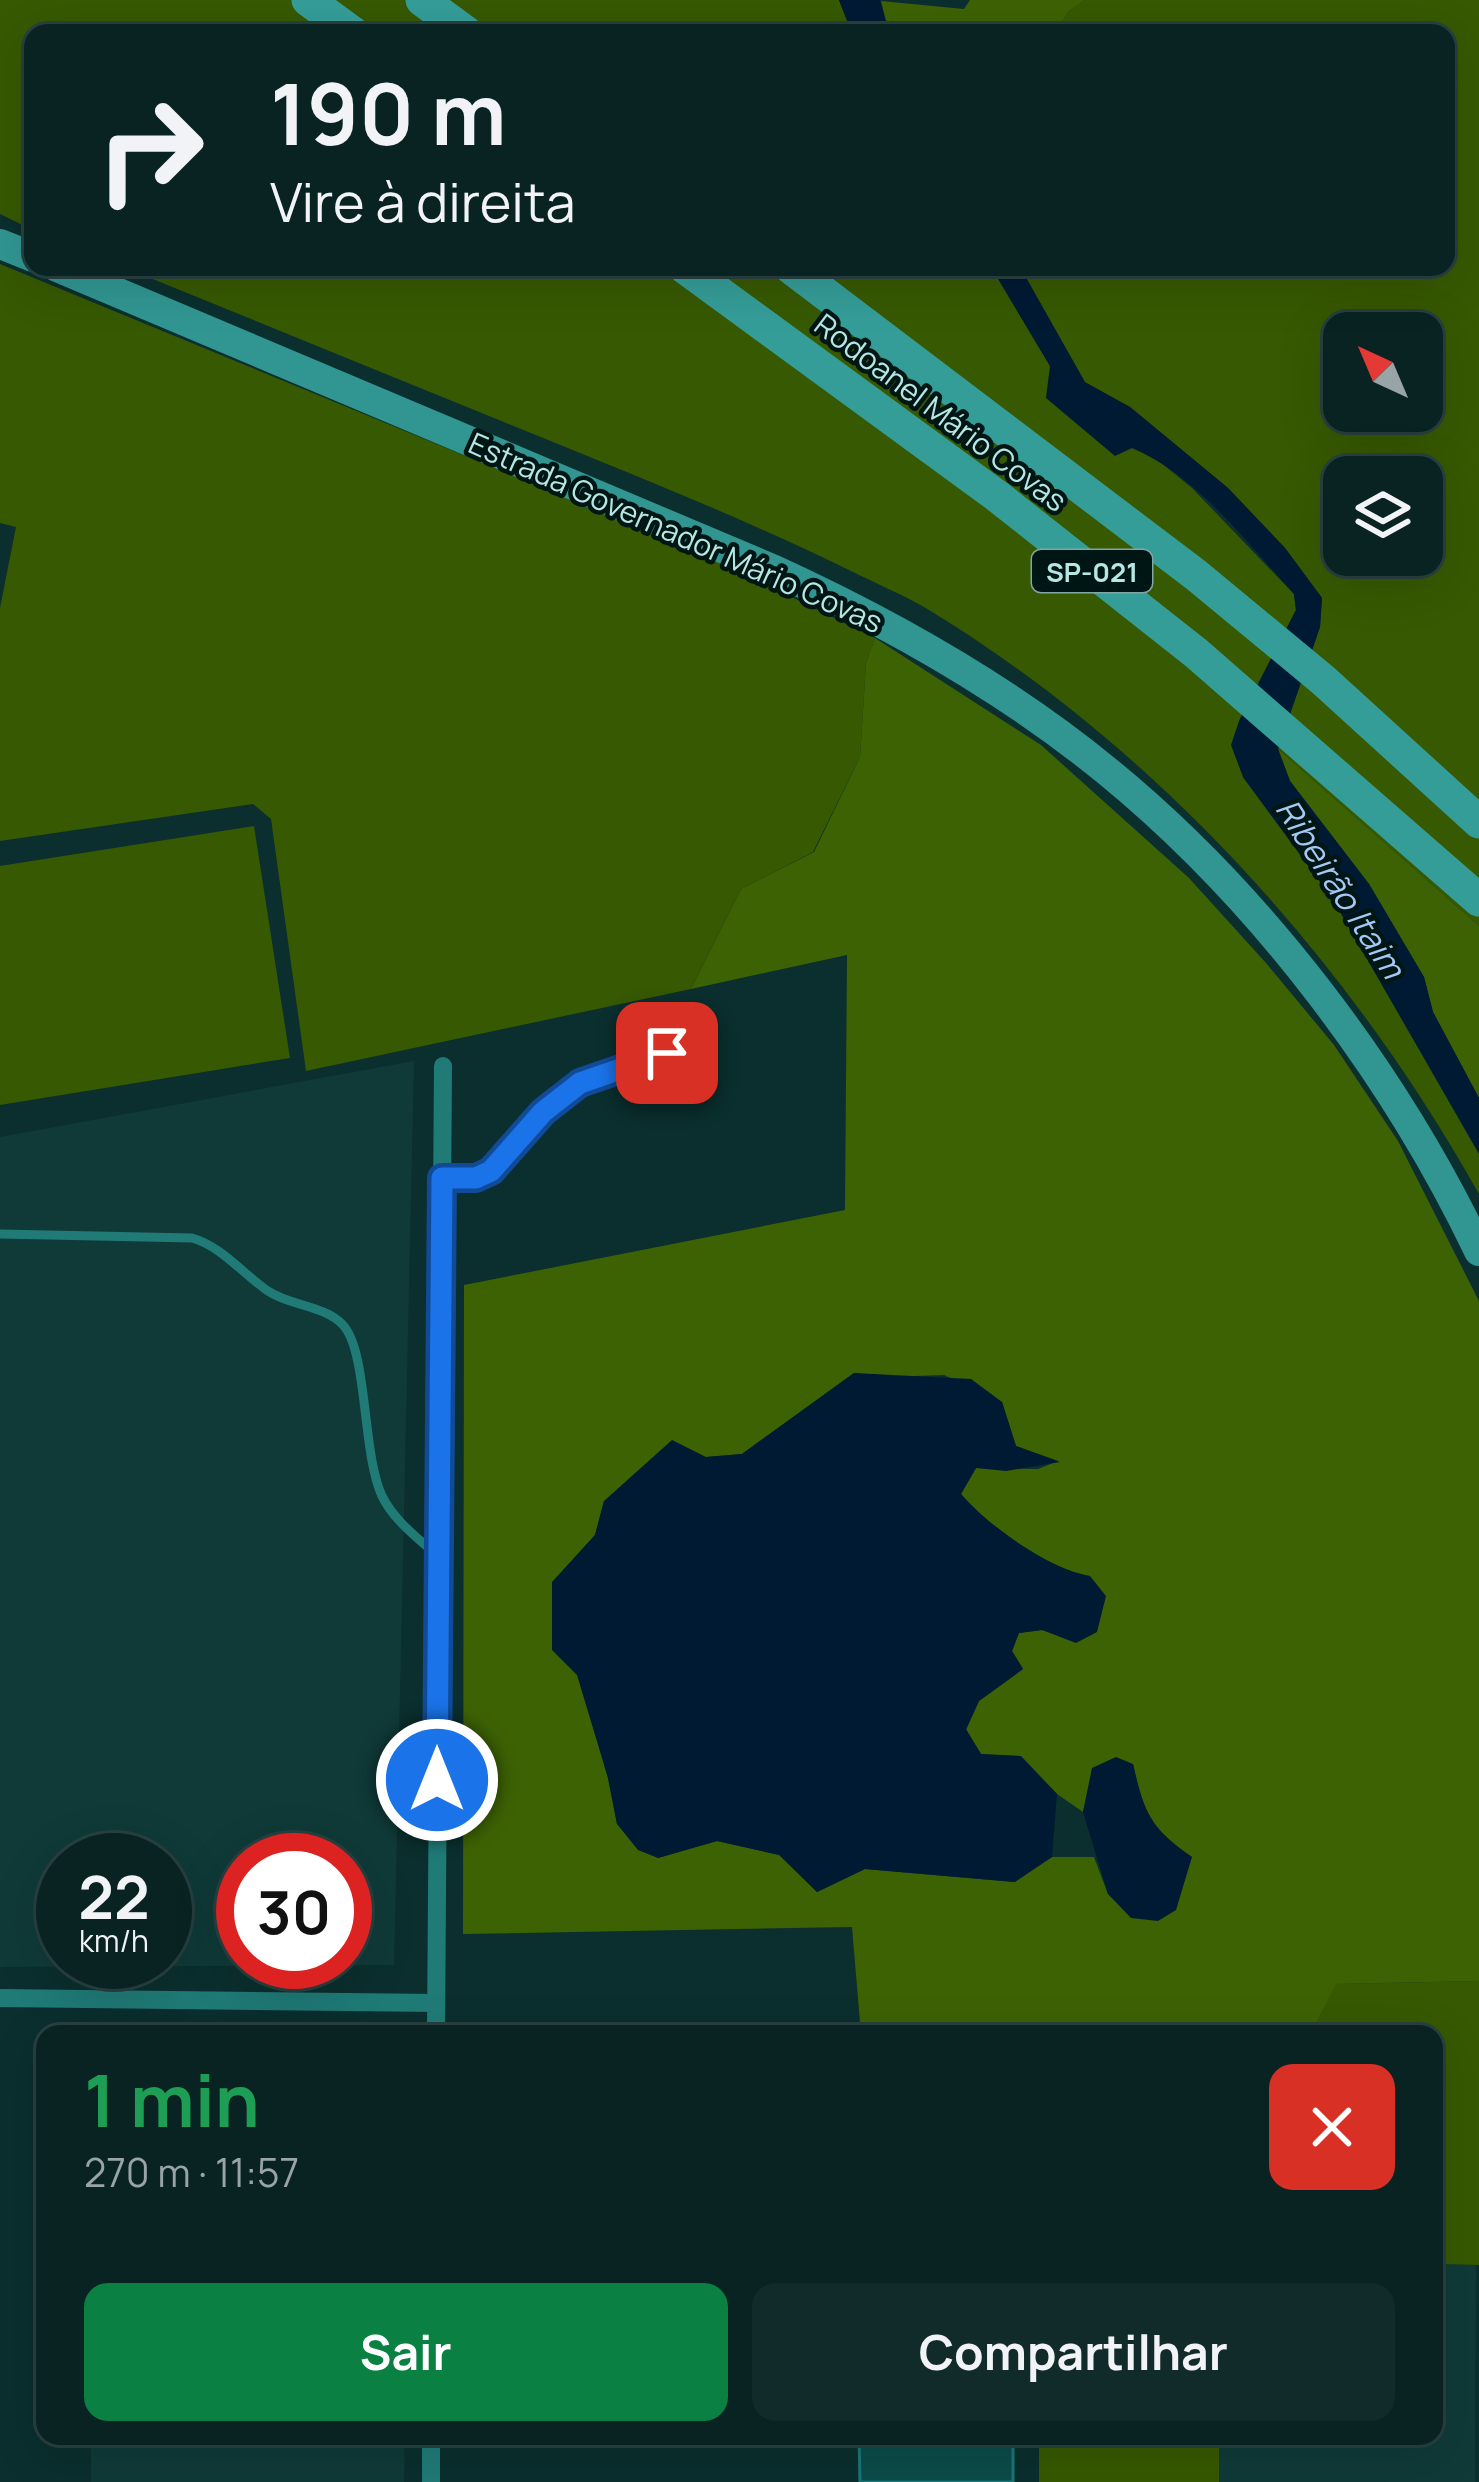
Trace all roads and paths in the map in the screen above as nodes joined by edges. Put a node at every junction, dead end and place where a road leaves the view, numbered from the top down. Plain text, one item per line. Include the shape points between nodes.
1 (308, 0) edge
2 (422, 0) edge
3 (341, 24) edge
4 (455, 24) edge
5 (78, 276) edge
6 (696, 276) edge
7 (802, 276) edge
8 (1479, 822) edge
9 (1479, 900) edge
10 (667, 1053) dead end
11 (443, 1066) dead end
12 (442, 1178) junction
13 (0, 1234) edge
14 (1479, 1251) edge
15 (439, 1557) junction
16 (0, 1998) edge
17 (436, 2003) junction
18 (436, 2025) edge
19 (431, 2445) edge
20 (431, 2482) edge

1 - 3 highway
2 - 4 highway
5 - 14 highway, Estrada Governador Mário Covas via 772,569 868,613 993,690 1106,770 1270,934 1395,1099
6 - 9 highway, Rodoanel Mário Covas / SP-021 via 1196,653
7 - 8 highway, Rodoanel Mário Covas / SP-021 via 1196,575
10 - 12 lane via 580,1083 491,1171
11 - 12 street
12 - 15 street
13 - 15 lane via 192,1238 281,1300 342,1324 353,1342 382,1496
15 - 17 street
16 - 17 street
17 - 18 street
19 - 20 street

